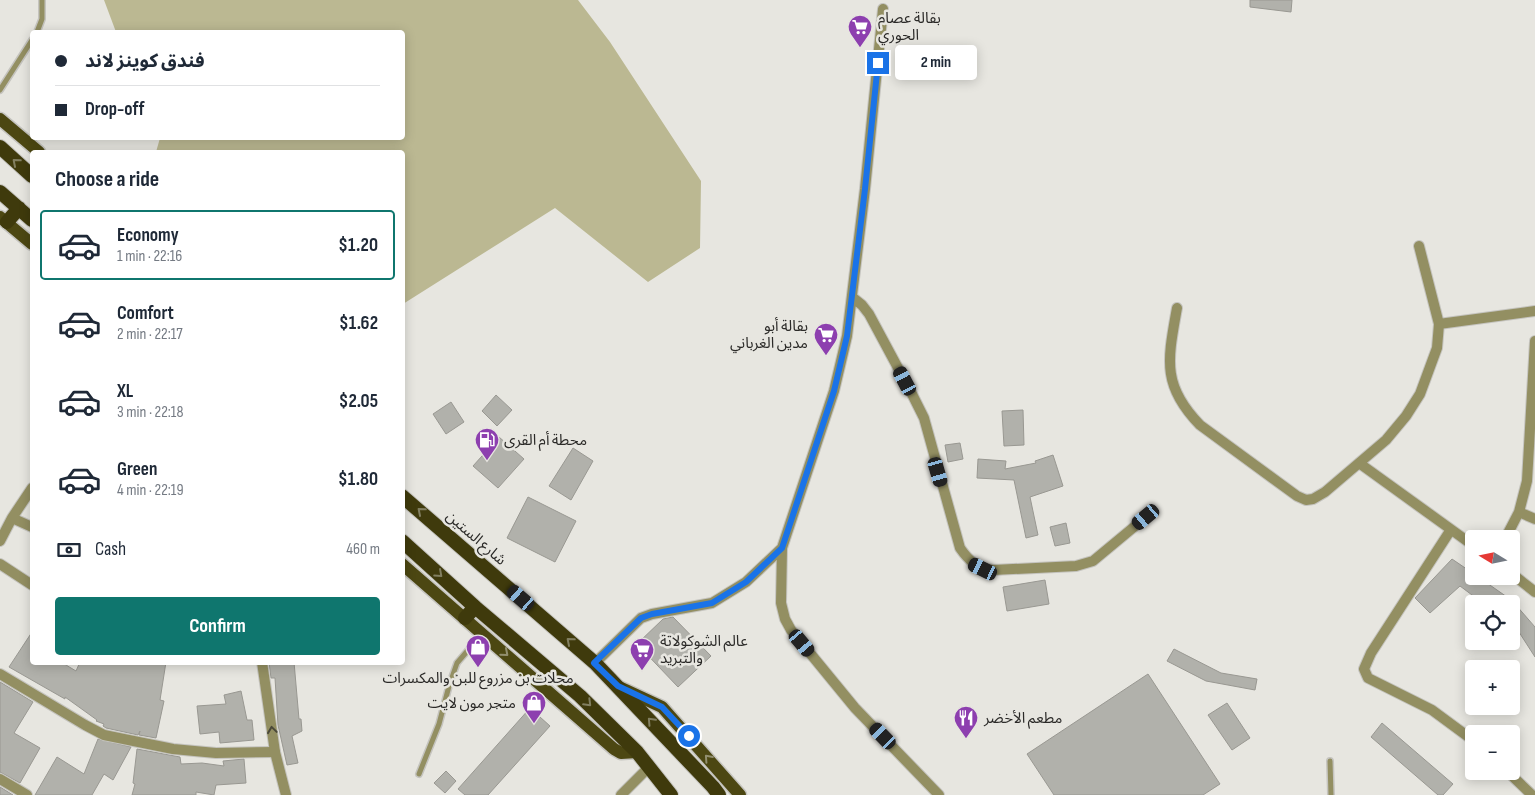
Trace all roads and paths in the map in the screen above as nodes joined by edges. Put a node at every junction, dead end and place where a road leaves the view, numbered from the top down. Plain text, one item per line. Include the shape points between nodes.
1 (42, 0) edge
2 (883, 9) dead end
3 (37, 30) edge
4 (30, 43) edge
5 (0, 90) edge
6 (0, 119) edge
7 (0, 147) edge
8 (37, 150) edge
9 (30, 174) edge
10 (0, 192) edge
11 (19, 208) junction
12 (30, 218) edge
13 (3, 219) edge
14 (30, 242) edge
15 (1419, 246) dead end
16 (852, 297) junction
17 (1177, 308) dead end
18 (1535, 311) edge
19 (1439, 324) junction
20 (1535, 341) edge
21 (1359, 463) junction
22 (1531, 482) edge
23 (30, 491) edge
24 (405, 499) edge
25 (1519, 512) junction
26 (1146, 517) dead end
27 (12, 518) junction
28 (1535, 518) edge
29 (30, 526) edge
30 (1510, 530) edge
31 (1450, 531) junction
32 (1465, 540) edge
33 (0, 541) edge
34 (405, 544) edge
35 (782, 548) junction
36 (0, 564) edge
37 (405, 567) edge
38 (1520, 580) edge
39 (30, 584) edge
40 (1535, 592) edge
41 (475, 607) junction
42 (465, 618) junction
43 (482, 633) junction
44 (594, 663) junction
45 (262, 665) edge
46 (0, 674) edge
47 (618, 686) junction
48 (1465, 734) edge
49 (275, 752) junction
50 (637, 752) junction
51 (1330, 761) dead end
52 (649, 767) junction
53 (420, 774) dead end
54 (0, 779) edge
55 (1516, 780) edge
56 (27, 795) edge
57 (286, 795) edge
58 (622, 795) edge
59 (672, 795) edge
60 (719, 795) edge
61 (740, 795) edge
62 (939, 795) edge
63 (1331, 795) edge
64 (1532, 795) edge

1 - 3 lane via 44,11
2 - 16 street
4 - 5 lane
6 - 8 main road
9 -> 7 highway
10 - 11 highway
11 - 12 highway
11 - 13 highway
13 - 14 main road
15 - 19 street
16 - 26 street via 869,314 924,418 960,548 974,564 993,570 1076,566 1093,561
16 - 35 street via 834,391
17 - 21 street via 1168,364 1181,402 1200,425 1306,500 1325,492
18 - 19 street
19 - 21 street via 1437,348 1420,394 1386,440
20 - 22 street
21 - 31 street
22 - 25 street
23 - 27 street
44 -> 24 highway, شارع الستين
25 - 28 street
25 - 30 street
27 - 29 street
27 - 33 street
31 - 32 street
31 - 48 street via 1371,653 1364,669 1368,678 1432,710
34 -> 41 highway
35 - 44 street via 746,582 712,603 641,618
35 - 62 street via 781,603 791,630 855,708
36 - 39 street
37 - 42 main road
38 - 40 street
41 - 42 highway
41 -> 50 highway via 580,696
42 - 43 main road
43 -> 50 main road via 614,749 621,753
43 - 53 lane via 457,663
44 - 47 highway, شارع الستين
49 -> 45 street
46 - 49 street via 104,735 216,753
60 -> 47 highway, شارع الستين
61 -> 47 main road via 662,707
49 - 57 street
50 - 52 highway
51 - 63 lane
52 - 58 street
52 - 59 highway
54 - 56 street
55 - 64 street

